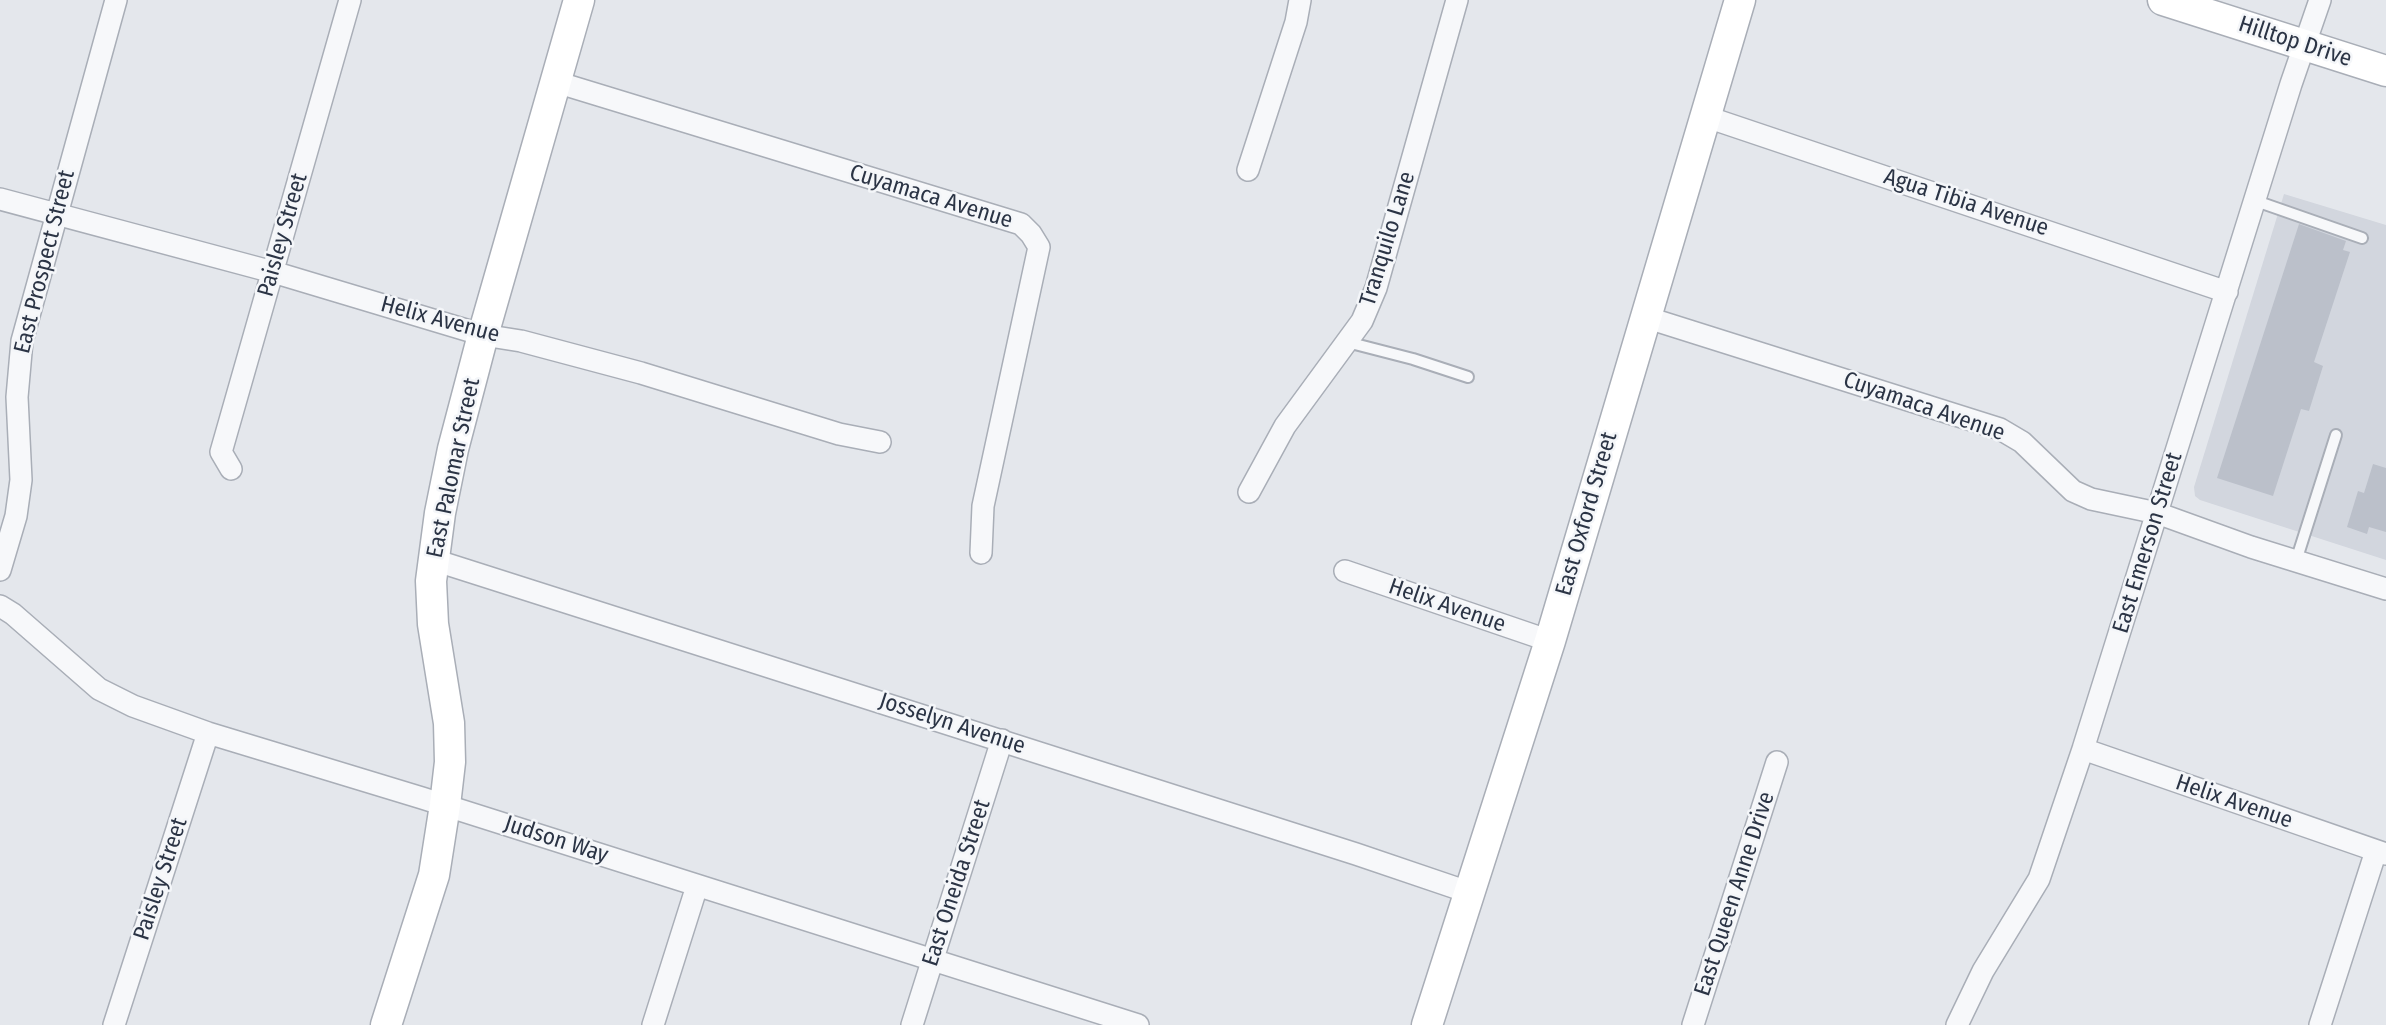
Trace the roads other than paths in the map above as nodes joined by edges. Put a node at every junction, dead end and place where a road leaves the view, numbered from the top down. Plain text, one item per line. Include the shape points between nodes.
1 (116, 0) edge
2 (350, 0) edge
3 (579, 0) edge
4 (1300, 0) edge
5 (1457, 0) edge
6 (1740, 0) edge
7 (2163, 0) edge
8 (2320, 0) edge
9 (2305, 46) junction
10 (2386, 71) edge
11 (556, 82) junction
12 (1704, 116) junction
13 (1248, 170) dead end
14 (0, 199) edge
15 (2256, 201) junction
16 (55, 214) junction
17 (2362, 238) dead end
18 (272, 272) junction
19 (2227, 292) junction
20 (1645, 317) junction
21 (483, 335) junction
22 (1347, 342) junction
23 (1468, 377) dead end
24 (2336, 435) dead end
25 (880, 442) dead end
26 (231, 469) dead end
27 (1249, 492) dead end
28 (2157, 513) junction
29 (981, 553) dead end
30 (434, 560) junction
31 (2296, 561) junction
32 (0, 570) edge
33 (1345, 571) dead end
34 (2386, 589) edge
35 (0, 606) edge
36 (1550, 641) junction
37 (208, 733) junction
38 (1002, 740) junction
39 (2083, 749) junction
40 (1777, 762) dead end
41 (445, 805) junction
42 (2381, 852) edge
43 (697, 886) junction
44 (1468, 892) junction
45 (932, 959) junction
46 (114, 1025) edge
47 (386, 1025) edge
48 (653, 1025) edge
49 (912, 1025) edge
50 (1138, 1025) edge
51 (1427, 1025) edge
52 (1692, 1025) edge
53 (1957, 1025) edge
54 (2320, 1025) edge

1 - 16 street, East Prospect Street
2 - 18 street, Paisley Street
3 - 11 main road, East Palomar Street
4 - 13 street
5 - 22 street, Tranquilo Lane via 1376,288
6 - 12 main road, East Oxford Street
7 - 9 main road, Hilltop Drive
8 - 9 street, East Emerson Street
9 - 10 main road, Hilltop Drive
9 - 15 street, East Emerson Street
11 - 21 main road, East Palomar Street
11 - 29 street, Cuyamaca Avenue via 1021,224 1031,234 1040,247 983,506
12 - 19 street, Agua Tibia Avenue
12 - 20 main road, East Oxford Street
14 - 16 street, Helix Avenue
15 - 17 lane
15 - 19 street, East Emerson Street
16 - 18 street, Helix Avenue
16 - 32 street, East Prospect Street via 22,341 17,397 21,480
18 - 21 street, Helix Avenue
18 - 26 street, Paisley Street via 221,452
19 - 28 street, East Emerson Street
20 - 28 street, Cuyamaca Avenue via 2000,429 2022,442 2073,492
20 - 36 main road, East Oxford Street
21 - 25 street, Helix Avenue via 641,373 815,427
21 - 30 main road, East Palomar Street via 453,449
22 - 23 lane
22 - 27 street, Tranquilo Lane via 1285,426
24 - 31 lane
28 - 31 street, Cuyamaca Avenue
28 - 39 street, East Emerson Street
30 - 38 street, Josselyn Avenue
30 - 41 main road, East Palomar Street via 433,624 449,723
31 - 34 street, Cuyamaca Avenue
33 - 36 street, Helix Avenue
35 - 37 street, Judson Way via 99,690
36 - 44 main road, East Oxford Street
37 - 41 street, Judson Way
37 - 46 street, Paisley Street
38 - 44 street, Josselyn Avenue
38 - 45 street, East Oneida Street
39 - 42 street, Helix Avenue
39 - 53 street, East Emerson Street via 2039,879 1983,971
40 - 52 street, East Queen Anne Drive
41 - 43 street, Judson Way
41 - 47 main road, East Palomar Street via 435,875
42 - 54 street
43 - 45 street, Judson Way
43 - 48 street
44 - 51 main road, East Oxford Street
45 - 49 street, East Oneida Street
45 - 50 street, Judson Way

